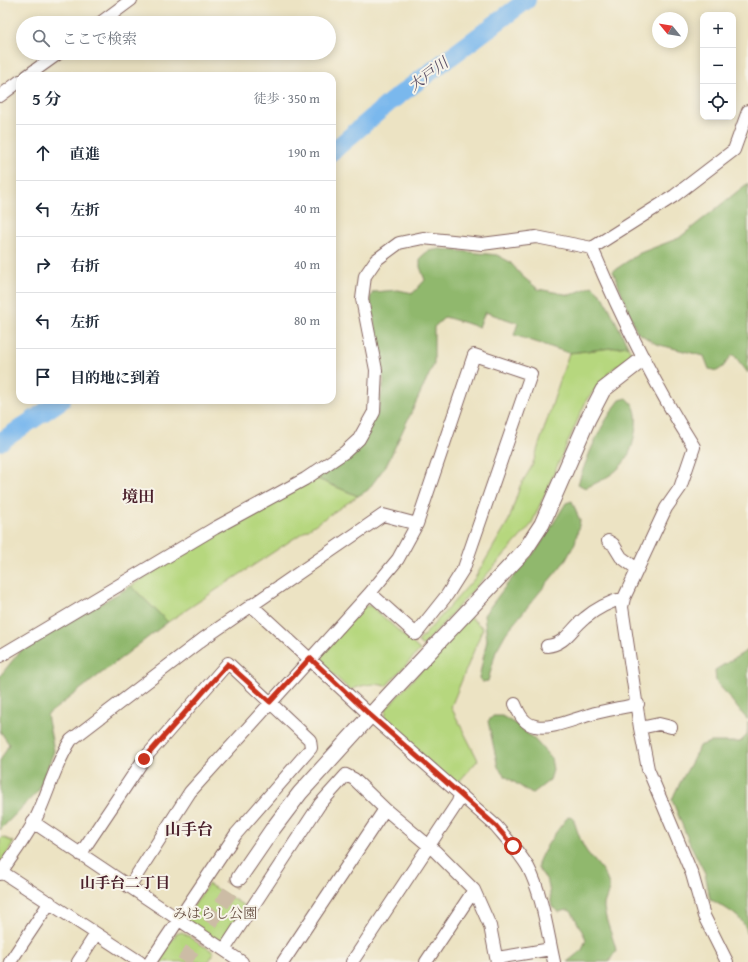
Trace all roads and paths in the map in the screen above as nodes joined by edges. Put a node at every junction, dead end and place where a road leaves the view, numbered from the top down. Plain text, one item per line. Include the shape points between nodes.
1 (131, 0) edge
2 (109, 16) edge
3 (49, 60) edge
4 (33, 72) edge
5 (16, 84) edge
6 (0, 96) edge
7 (748, 111) edge
8 (592, 248) junction
9 (643, 359) junction
10 (417, 524) junction
11 (608, 541) dead end
12 (637, 569) junction
13 (370, 593) junction
14 (624, 598) junction
15 (251, 605) junction
16 (547, 646) dead end
17 (0, 656) edge
18 (310, 658) junction
19 (270, 702) junction
20 (515, 704) dead end
21 (638, 704) junction
22 (370, 715) junction
23 (671, 727) dead end
24 (640, 728) junction
25 (460, 795) junction
26 (385, 809) junction
27 (33, 822) junction
28 (429, 846) junction
29 (81, 855) junction
30 (1, 873) edge
31 (239, 878) tunnel mouth
32 (129, 887) junction
33 (474, 890) junction
34 (50, 902) junction
35 (178, 919) junction
36 (96, 934) junction
37 (551, 949) junction
38 (224, 950) junction
39 (497, 960) edge
40 (10, 962) edge
41 (78, 962) edge
42 (140, 962) edge
43 (150, 962) edge
44 (242, 962) edge
45 (283, 962) edge
46 (352, 962) edge
47 (426, 962) edge
48 (554, 962) edge
49 (727, 962) edge

1 - 2 street
3 - 4 street
5 - 6 street
7 - 8 street via 734,150 674,196
8 - 9 street
8 - 17 street via 536,237 482,244 424,238 399,243 376,260 365,276 362,299 376,370 374,412 359,439 345,452 305,479 215,528
9 - 12 street via 694,447 680,488 666,508
9 - 22 street via 603,390 542,524 525,550
10 - 13 street via 398,559
10 - 13 street via 474,355 531,374 464,568 448,595 416,634
10 - 15 street via 383,515
11 - 12 street via 621,557
12 - 14 street
13 - 18 street
14 - 16 street via 608,602 584,619 557,645
14 - 21 street via 622,607
15 - 18 street
15 - 27 street via 71,740 61,756 53,780
18 - 19 street
18 - 22 street
19 - 29 street via 228,664 144,759
19 - 32 street via 190,792
19 - 35 street via 310,740 311,748 236,834
20 - 21 street via 519,715 535,726 559,724 590,714
21 - 24 street
22 - 25 street
22 - 31 street via 287,809
23 - 24 street via 659,724
24 - 49 street via 648,769 692,874 704,916
25 - 28 street
25 - 37 street via 496,826 528,868 541,901
26 - 28 street
26 - 38 street via 354,779 346,775 320,804
26 - 45 street
27 - 29 street
27 - 30 street
28 - 33 street
28 - 46 street
29 - 32 street
30 - 34 street
32 - 35 street
33 - 39 street via 490,926
33 - 47 street
34 - 36 street
34 - 40 street
35 - 38 street
35 - 43 street
36 - 41 street
36 - 42 street
37 - 39 street
37 - 48 street
38 - 44 street

